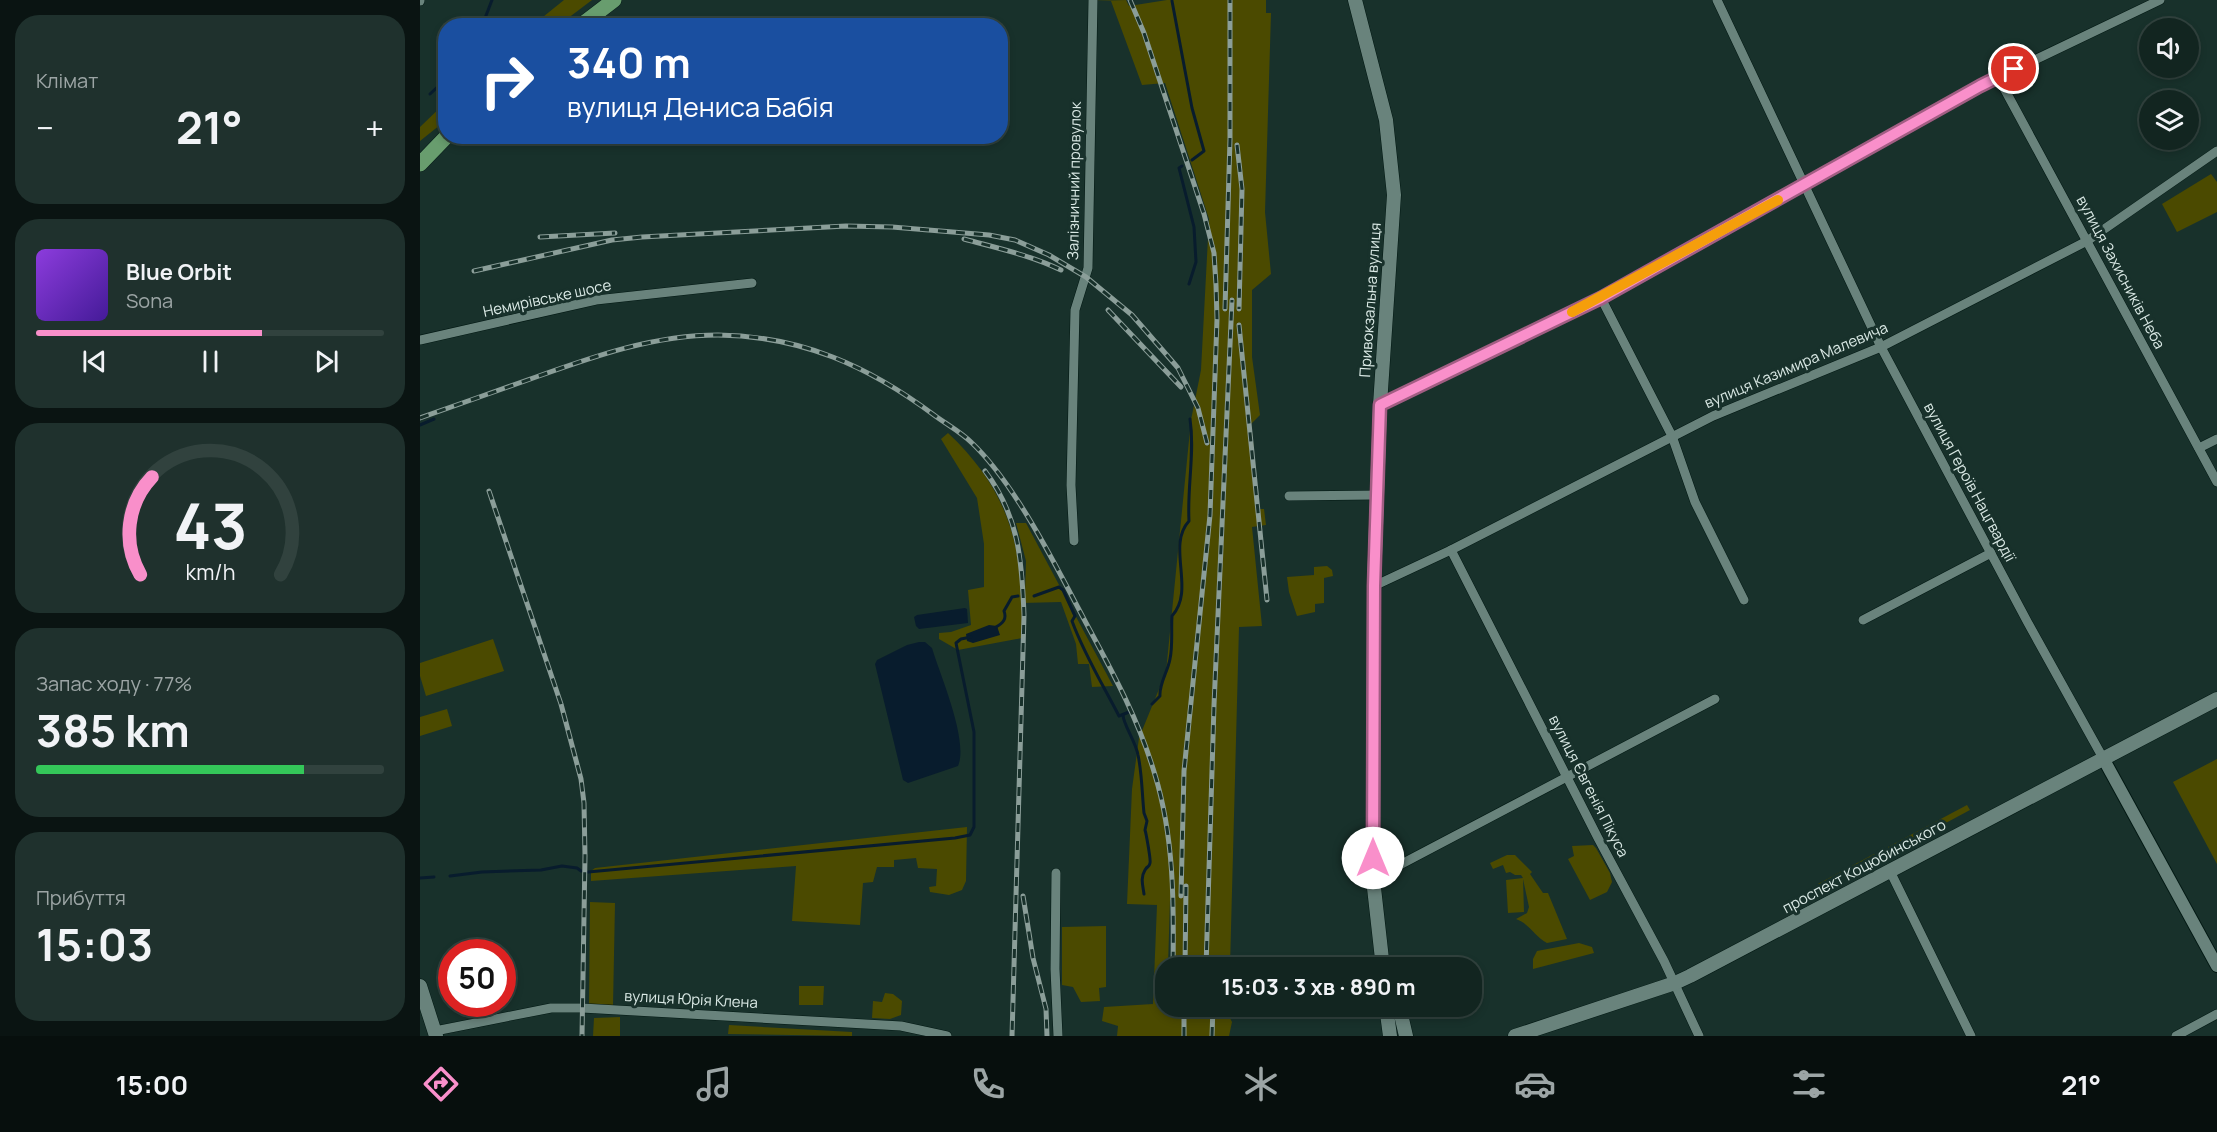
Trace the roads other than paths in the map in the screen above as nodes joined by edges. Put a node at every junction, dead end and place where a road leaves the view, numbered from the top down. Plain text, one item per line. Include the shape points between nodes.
1 (614, 0) edge
2 (1093, 0) edge
3 (1354, 0) edge
4 (1717, 0) edge
5 (2160, 0) edge
6 (590, 18) edge
7 (1998, 77) junction
8 (438, 144) edge
9 (2217, 151) edge
10 (421, 159) edge
11 (1804, 186) junction
12 (2087, 241) junction
13 (752, 283) dead end
14 (1601, 298) junction
15 (420, 340) edge
16 (1881, 346) junction
17 (1380, 405) junction
18 (1672, 436) junction
19 (2217, 439) edge
20 (2199, 448) junction
21 (2217, 482) edge
22 (1376, 495) junction
23 (1289, 496) dead end
24 (1074, 541) dead end
25 (1451, 550) junction
26 (1991, 553) junction
27 (1374, 586) junction
28 (1744, 600) dead end
29 (1863, 620) dead end
30 (1715, 699) dead end
31 (2217, 699) edge
32 (2103, 758) junction
33 (1569, 778) junction
34 (1890, 871) junction
35 (1056, 873) dead end
36 (1373, 879) junction
37 (1380, 930) junction
38 (1382, 957) edge
39 (1386, 957) edge
40 (2217, 966) edge
41 (1675, 983) junction
42 (420, 986) edge
43 (2217, 1014) edge
44 (1387, 1017) edge
45 (1402, 1017) edge
46 (862, 1024) junction
47 (435, 1033) edge
48 (861, 1036) edge
49 (947, 1036) edge
50 (1058, 1036) edge
51 (1390, 1036) edge
52 (1406, 1036) edge
53 (1515, 1036) edge
54 (1699, 1036) edge
55 (1971, 1036) edge
56 (2176, 1036) edge

1 - 6 main road
2 - 24 street, Залізничний провулок via 1088,268 1075,310 1071,484
3 - 17 main road, Привокзальна вулиця via 1386,120 1394,195
4 - 11 street, вулиця Героїв Нацгвардії
5 - 7 street
7 - 11 street
7 - 12 street, вулиця Захисників Неба
8 - 10 main road
9 - 12 street, вулиця Казимира Малевича
11 - 14 street
11 - 16 street, вулиця Героїв Нацгвардії
12 - 16 street, вулиця Казимира Малевича
12 - 20 street, вулиця Захисників Неба
13 - 15 street, Немирівське шосе via 596,300
14 - 17 street
14 - 18 street
16 - 18 street, вулиця Казимира Малевича
16 - 26 street, вулиця Героїв Нацгвардії
17 - 22 main road, Привокзальна вулиця
18 - 25 street, вулиця Казимира Малевича
18 - 28 street via 1695,502
19 - 20 street
20 - 21 street, вулиця Захисників Неба
22 - 23 street
22 - 27 main road, Привокзальна вулиця
25 - 27 street, вулиця Казимира Малевича
25 - 33 street, вулиця Євгенія Пікуса
26 - 29 street
26 - 32 street, вулиця Героїв Нацгвардії
27 - 36 main road, Привокзальна вулиця
30 - 33 street
31 - 32 main road, проспект Коцюбинського
32 - 34 main road, проспект Коцюбинського
32 - 40 street, вулиця Героїв Нацгвардії
33 - 36 street
33 - 41 street, вулиця Євгенія Пікуса
34 - 41 main road, проспект Коцюбинського
34 - 55 street
35 - 50 street
36 - 37 main road, Привокзальна вулиця
37 - 38 main road
37 - 39 main road
41 - 53 main road, проспект Коцюбинського
41 - 54 street, вулиця Євгенія Пікуса
42 - 47 main road
43 - 56 street
44 - 51 main road
45 - 52 main road
46 - 47 street, вулиця Юрія Клена via 551,1008
46 - 48 street
46 - 49 street, вулиця Юрія Клена via 901,1026

